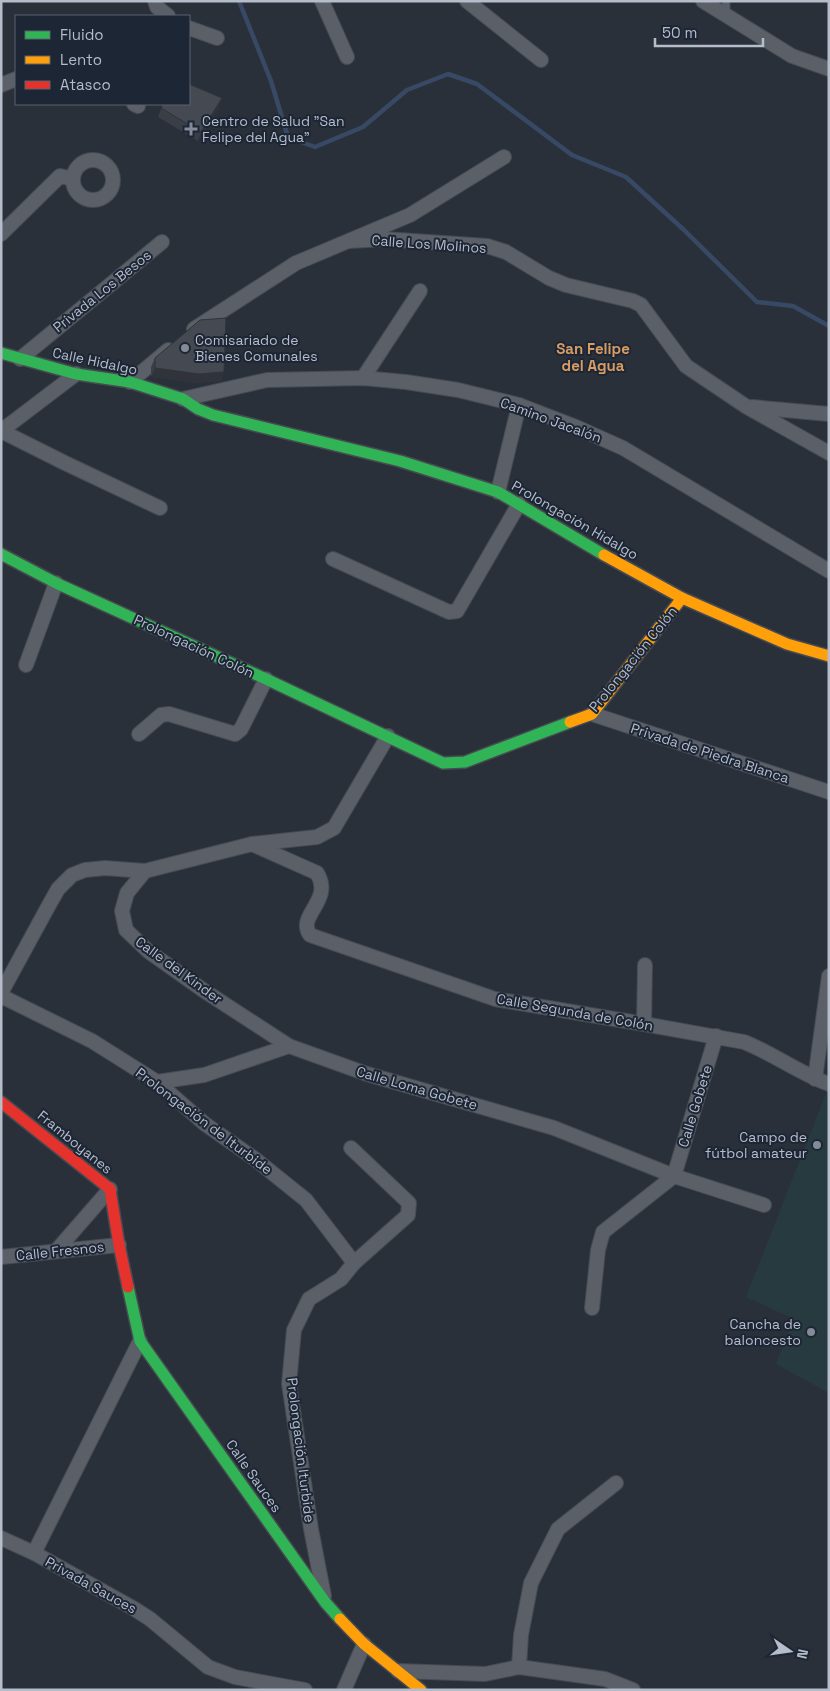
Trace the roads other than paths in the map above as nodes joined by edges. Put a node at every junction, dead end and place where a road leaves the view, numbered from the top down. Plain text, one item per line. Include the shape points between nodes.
1 (155, 1) edge
2 (322, 1) edge
3 (466, 1) edge
4 (703, 1) edge
5 (726, 8) edge
6 (167, 15) edge
7 (190, 28) edge
8 (217, 38) dead end
9 (347, 57) dead end
10 (542, 60) dead end
11 (829, 69) edge
12 (15, 79) edge
13 (1, 85) edge
14 (504, 157) dead end
15 (73, 179) dead end
16 (1, 234) edge
17 (349, 241) junction
18 (162, 242) dead end
19 (420, 291) dead end
20 (1, 353) edge
21 (20, 359) junction
22 (76, 374) junction
23 (363, 378) junction
24 (130, 382) junction
25 (183, 399) junction
26 (519, 405) junction
27 (747, 406) junction
28 (829, 414) edge
29 (1, 431) edge
30 (829, 452) edge
31 (498, 492) junction
32 (519, 504) junction
33 (160, 508) dead end
34 (1, 554) edge
35 (333, 559) dead end
36 (829, 571) edge
37 (56, 583) junction
38 (682, 598) junction
39 (829, 656) edge
40 (26, 665) dead end
41 (266, 679) junction
42 (592, 714) junction
43 (140, 734) dead end
44 (388, 736) junction
45 (829, 792) edge
46 (252, 844) junction
47 (145, 871) junction
48 (645, 965) dead end
49 (829, 976) edge
50 (1, 995) edge
51 (644, 1024) junction
52 (716, 1036) junction
53 (289, 1046) junction
54 (815, 1079) junction
55 (157, 1082) junction
56 (829, 1084) edge
57 (1, 1102) edge
58 (351, 1148) dead end
59 (674, 1176) junction
60 (110, 1189) junction
61 (764, 1205) dead end
62 (119, 1245) junction
63 (56, 1250) junction
64 (1, 1257) edge
65 (354, 1263) junction
66 (592, 1308) dead end
67 (140, 1341) junction
68 (616, 1484) dead end
69 (1, 1538) edge
70 (34, 1553) junction
71 (325, 1602) junction
72 (364, 1644) junction
73 (519, 1667) junction
74 (398, 1671) junction
75 (305, 1690) edge
76 (344, 1690) edge
77 (421, 1690) edge
78 (633, 1690) edge

1 - 6 street
2 - 9 street
3 - 10 street
4 - 5 street
5 - 11 street via 792,56
7 - 8 street
12 - 13 street
14 - 17 street, Calle Los Molinos via 410,215
15 - 16 street via 60,176
17 - 24 street via 296,263 181,339
17 - 27 street, Calle Los Molinos via 487,246 506,252 566,285 633,301 641,305 686,366
18 - 21 street, Privada Los Besos
19 - 23 street
20 - 21 street, Calle Hidalgo
21 - 22 street, Calle Hidalgo
22 - 24 street, Calle Hidalgo
22 - 29 street
23 - 25 street, Camino Jacalón via 266,380
23 - 26 street, Camino Jacalón via 458,390
24 - 25 street, Calle Hidalgo
25 - 31 street, Prolongación Hidalgo via 213,415 400,461
26 - 31 street
26 - 36 street, Camino Jacalón via 623,448
27 - 28 street
27 - 30 street, Calle Los Molinos
29 - 33 street
31 - 32 street, Prolongación Hidalgo
32 - 35 street via 457,611 449,612
32 - 38 street, Prolongación Hidalgo
34 - 37 street, Prolongación Colón
37 - 40 street
37 - 41 street, Prolongación Colón
38 - 39 street, Prolongación Hidalgo via 787,644
38 - 42 street, Prolongación Colón
41 - 43 street via 241,729 234,734 170,714 161,715
41 - 44 street, Prolongación Colón
42 - 44 street, Prolongación Colón via 465,762 444,763
42 - 45 street, Privada de Piedra Blanca
44 - 46 street via 334,828 317,837
46 - 47 street
46 - 51 street, Calle Segunda de Colón via 317,873 322,882 322,893 307,922 310,936 495,999
47 - 50 street via 105,868 72,875 58,888
47 - 53 street, Calle del Kinder via 127,893 122,911 126,930 148,951
48 - 51 street
49 - 54 street
50 - 55 street, Prolongación de Iturbide via 92,1041
51 - 52 street, Calle Segunda de Colón
52 - 54 street, Calle Segunda de Colón via 758,1048
52 - 59 street, Calle Gobete
53 - 55 street via 204,1075
53 - 59 street, Calle Loma Gobete via 367,1074 554,1128
54 - 56 street, Calle Segunda de Colón
55 - 65 street, Prolongación de Iturbide via 205,1124 306,1200
57 - 60 street, Framboyanes
58 - 65 street, Prolongación Iturbide via 409,1202 408,1215
59 - 61 street, Calle Loma Gobete
59 - 66 street via 603,1232
60 - 62 street, Framboyanes
60 - 63 street
62 - 63 street, Calle Fresnos
62 - 67 street, Calle Sauces
63 - 64 street, Calle Fresnos
65 - 71 street, Prolongación Iturbide via 341,1279 309,1299 294,1330 290,1384
67 - 70 street, Privada Sauces
67 - 71 street, Calle Sauces
68 - 73 street via 558,1529 531,1584 520,1635
69 - 70 street
70 - 75 street, Privada Sauces via 150,1619 208,1667 235,1676
71 - 72 street, Calle Sauces
72 - 74 street, Calle Sauces
72 - 76 street
73 - 74 street via 485,1674
73 - 78 street via 605,1679
74 - 77 street, Calle Sauces

